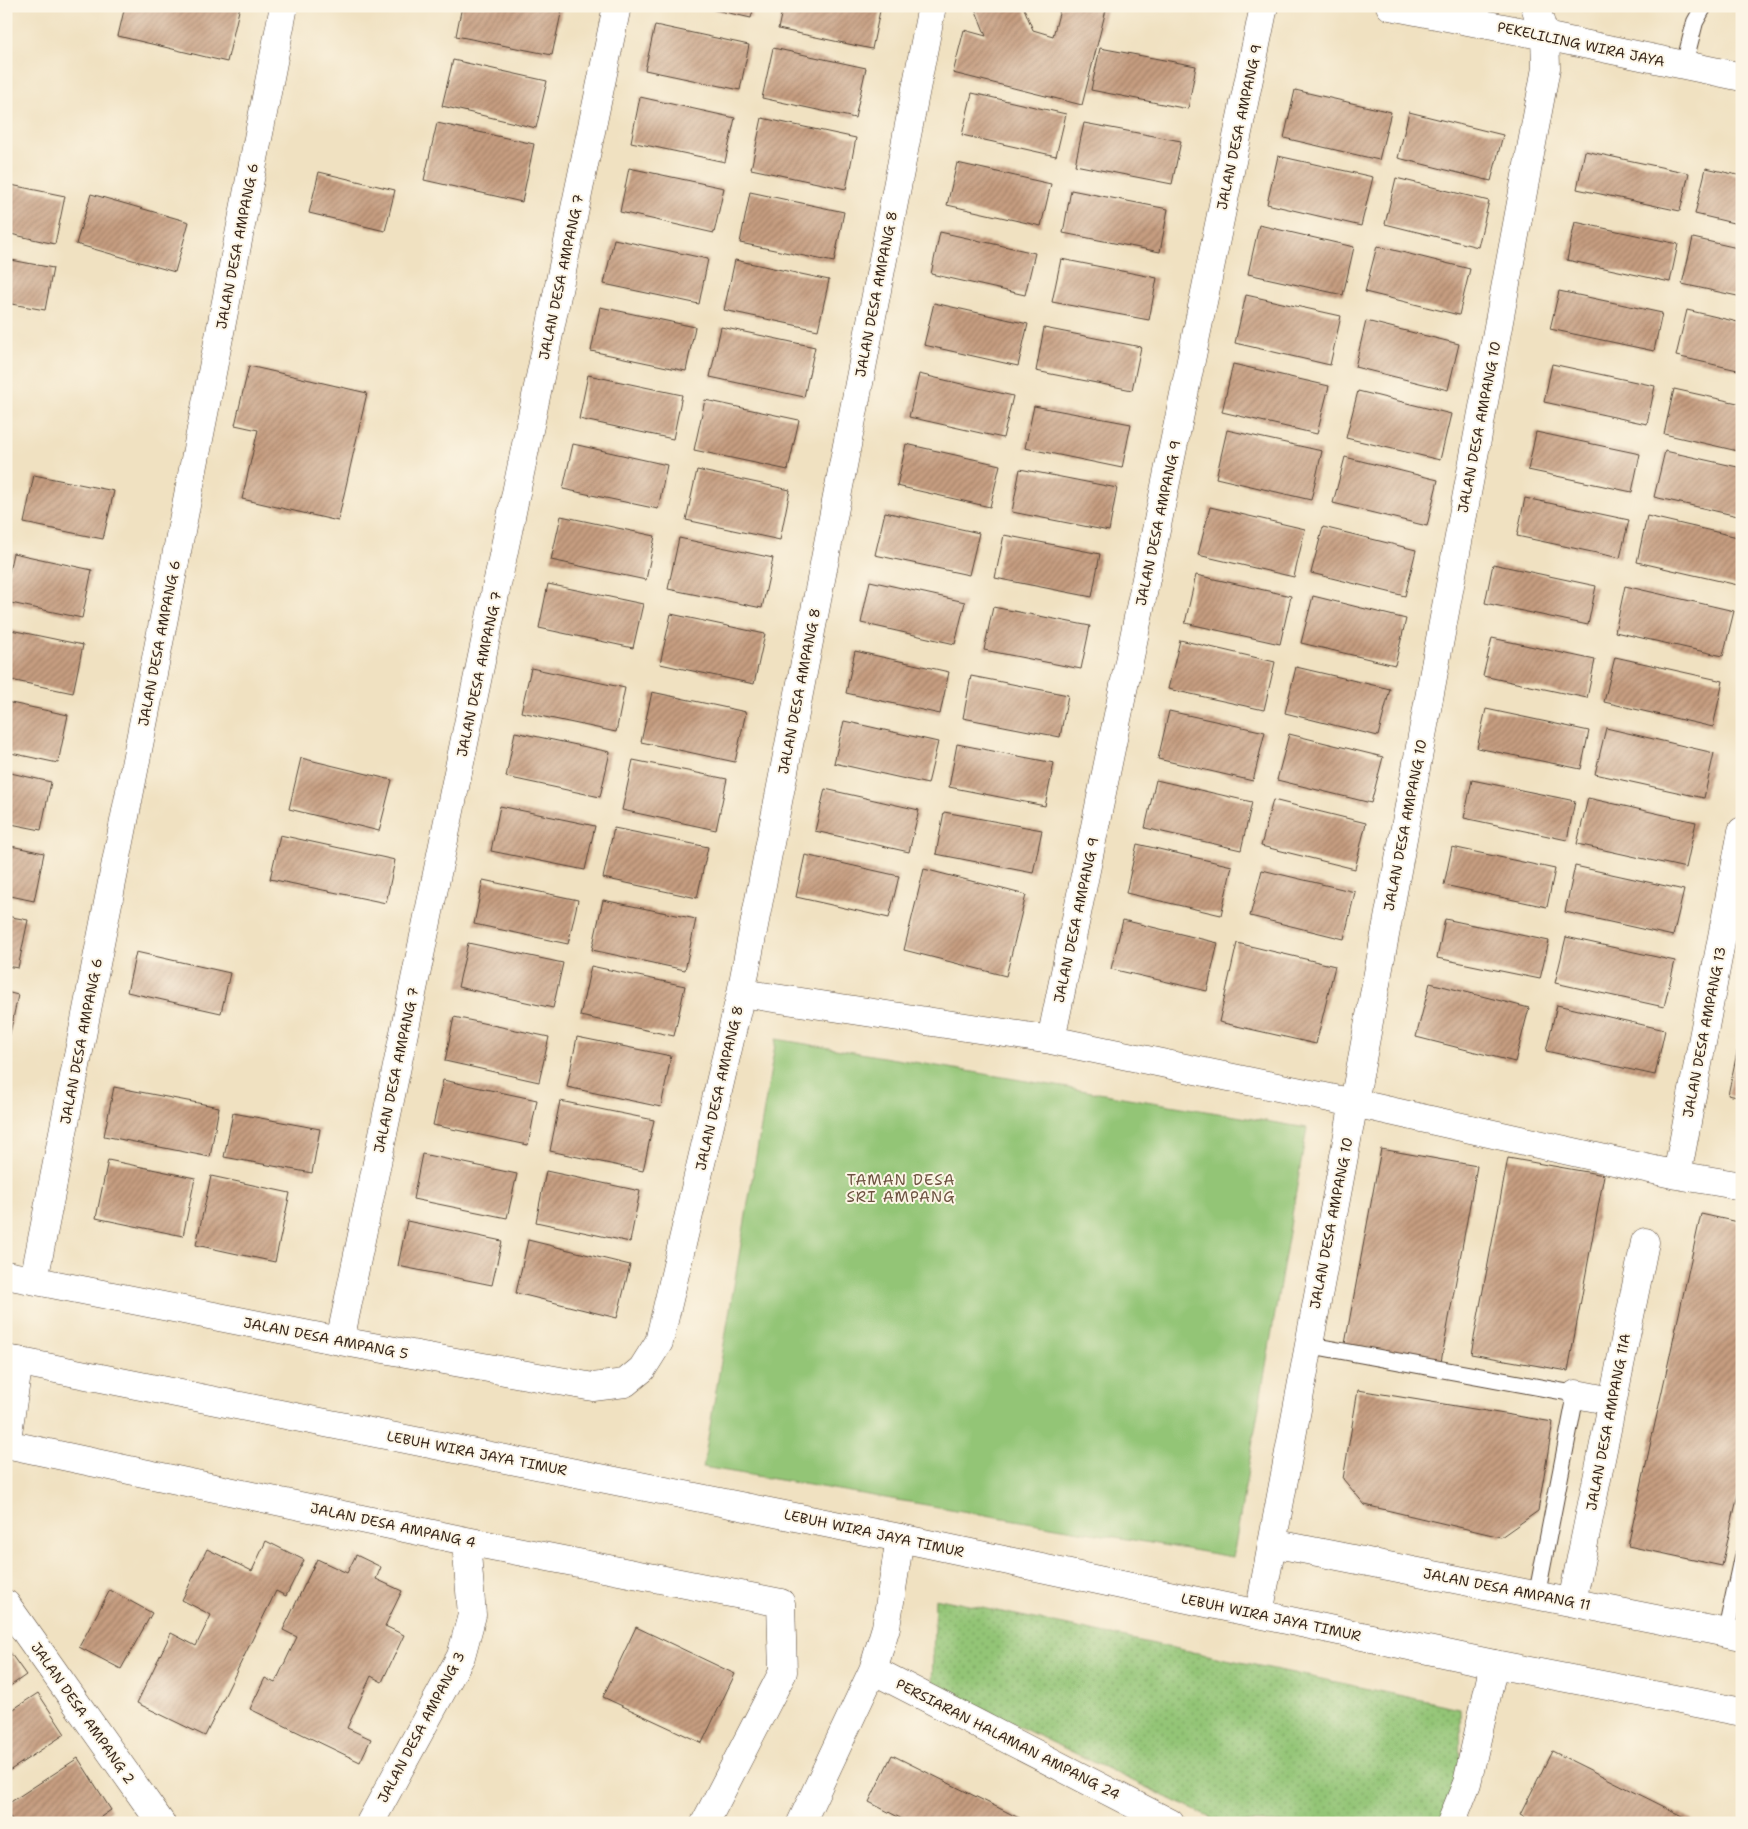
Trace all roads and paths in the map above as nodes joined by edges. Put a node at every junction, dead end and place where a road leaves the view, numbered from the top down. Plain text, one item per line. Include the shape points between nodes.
1 (284, 6) edge
2 (617, 6) edge
3 (932, 6) edge
4 (1264, 6) edge
5 (1390, 6) edge
6 (1535, 6) edge
7 (1704, 6) edge
8 (1545, 36) junction
9 (1684, 65) junction
10 (1742, 77) edge
11 (1742, 831) edge
12 (741, 993) junction
13 (1051, 1040) junction
14 (1354, 1103) junction
15 (1677, 1175) junction
16 (1742, 1186) edge
17 (1645, 1242) dead end
18 (6, 1275) edge
19 (34, 1280) junction
20 (340, 1341) junction
21 (1309, 1345) junction
22 (13, 1360) edge
23 (642, 1369) joint
24 (1576, 1394) junction
25 (1612, 1401) junction
26 (6, 1444) edge
27 (900, 1538) junction
28 (466, 1541) junction
29 (1272, 1543) junction
30 (1742, 1557) edge
31 (1537, 1594) junction
32 (1572, 1602) junction
33 (6, 1604) edge
34 (1259, 1614) junction
35 (1734, 1634) edge
36 (1494, 1664) junction
37 (873, 1670) junction
38 (1742, 1712) edge
39 (161, 1823) edge
40 (370, 1823) edge
41 (705, 1823) edge
42 (801, 1823) edge
43 (1170, 1823) edge
44 (1451, 1823) edge

1 - 19 street, JALAN DESA AMPANG 6
2 - 20 street, JALAN DESA AMPANG 7
3 - 12 street, JALAN DESA AMPANG 8
4 - 13 street, JALAN DESA AMPANG 9
5 - 8 street, PEKELILING WIRA JAYA
6 - 8 street, JALAN DESA AMPANG 10
7 - 9 lane via 1695,22
8 - 9 street, PEKELILING WIRA JAYA
8 - 14 street, JALAN DESA AMPANG 10 via 1546,68
9 - 10 street, PEKELILING WIRA JAYA
11 - 15 street, JALAN DESA AMPANG 13
12 - 13 street
12 - 23 street, JALAN DESA AMPANG 8 via 659,1342
13 - 14 street
14 - 15 street
14 - 21 street, JALAN DESA AMPANG 10
15 - 16 street
17 - 25 street, JALAN DESA AMPANG 11A
18 - 19 street, JALAN DESA AMPANG 5
19 - 20 street, JALAN DESA AMPANG 5
20 - 23 street, JALAN DESA AMPANG 5 via 593,1387 625,1383
21 - 24 lane
21 - 29 street, JALAN DESA AMPANG 10
22 - 26 street
22 - 27 street, LEBUH WIRA JAYA TIMUR
24 - 25 street
24 - 31 lane
25 - 32 street, JALAN DESA AMPANG 11A
26 - 28 street, JALAN DESA AMPANG 4
27 - 34 street, LEBUH WIRA JAYA TIMUR
27 - 37 street via 886,1627
28 - 40 street, JALAN DESA AMPANG 3 via 472,1615 461,1656
28 - 41 street, JALAN DESA AMPANG 4 via 781,1603 783,1672
29 - 31 street, JALAN DESA AMPANG 11
29 - 34 street, JALAN DESA AMPANG 10
30 - 35 lane
31 - 32 street, JALAN DESA AMPANG 11
32 - 35 street, JALAN DESA AMPANG 11
33 - 39 street, JALAN DESA AMPANG 2
34 - 36 street, LEBUH WIRA JAYA TIMUR
36 - 38 street, LEBUH WIRA JAYA TIMUR
36 - 44 street via 1467,1783
37 - 42 street
37 - 43 street, PERSIARAN HALAMAN AMPANG 24

